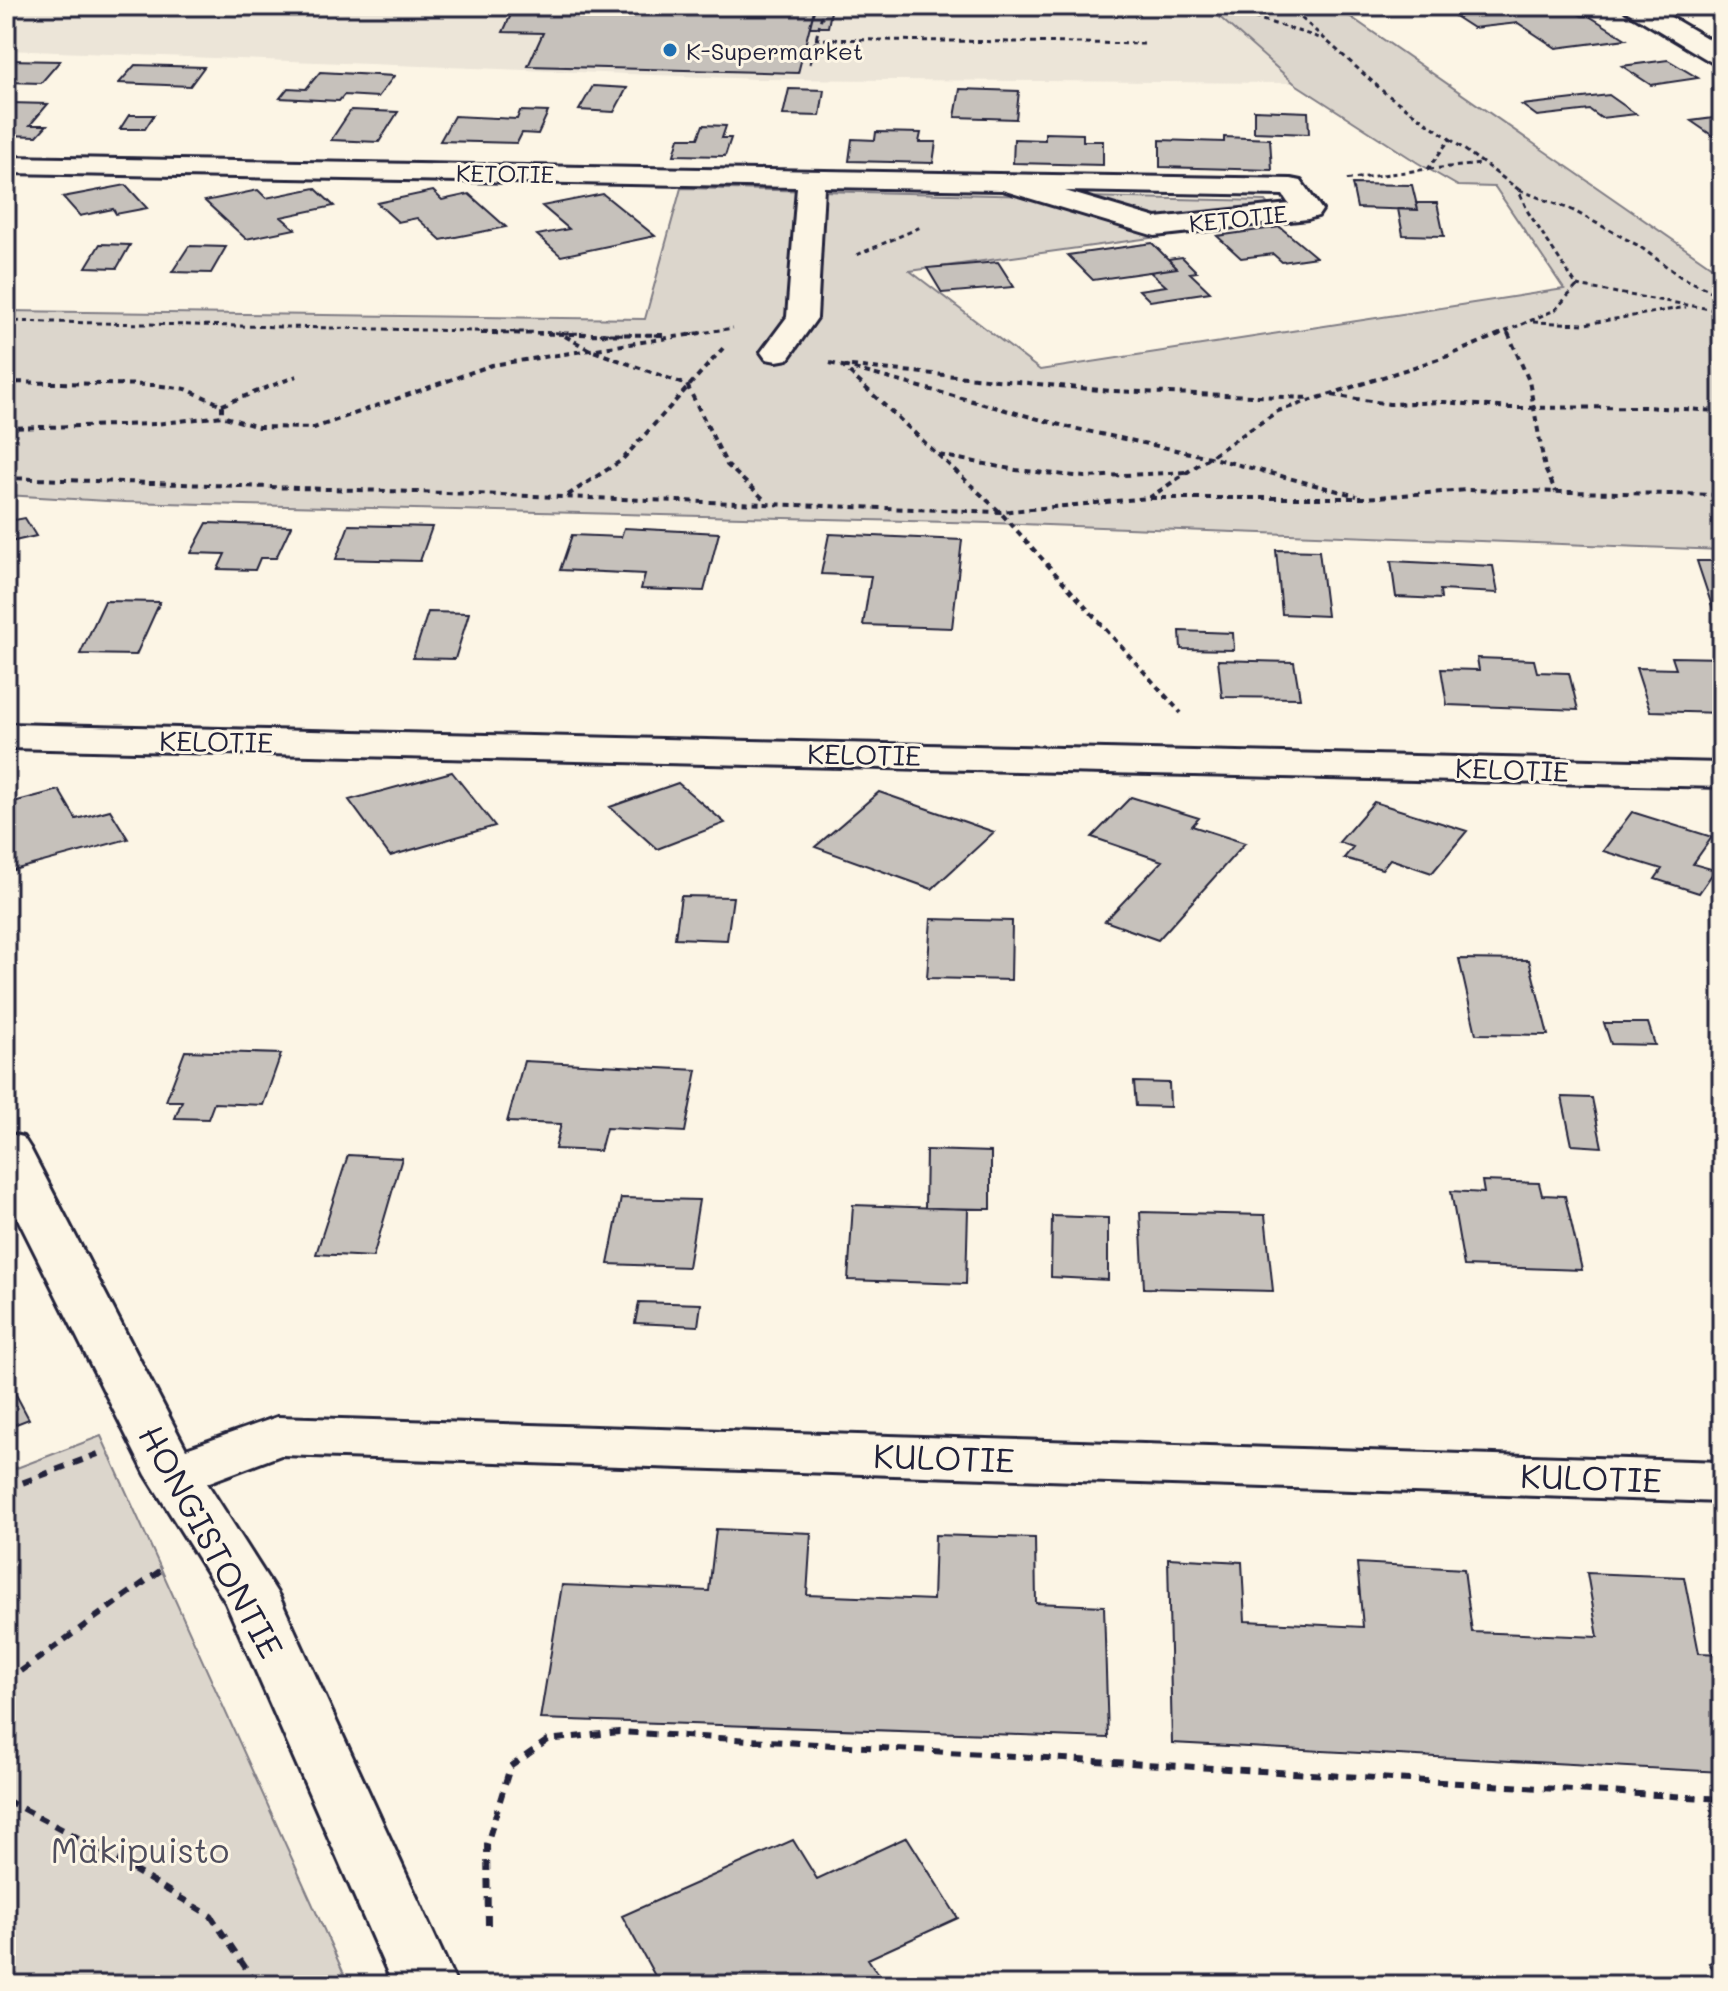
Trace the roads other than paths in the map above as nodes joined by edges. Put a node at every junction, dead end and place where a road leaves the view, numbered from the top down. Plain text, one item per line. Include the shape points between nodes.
1 (1635, 6) edge
2 (1722, 58) edge
3 (6, 165) edge
4 (811, 180) junction
5 (1003, 182) junction
6 (777, 352) road end
7 (6, 736) edge
8 (1722, 775) edge
9 (6, 1148) edge
10 (162, 1455) junction
11 (1722, 1482) edge
12 (425, 1985) edge

1 - 2 street
3 - 4 street, KETOTIE
4 - 5 street, KETOTIE
4 - 6 street via 802,318
5 - 5 street, KETOTIE via 1155,227 1308,210 1291,187
7 - 8 street, KELOTIE
9 - 10 street, HONGISTONTIE
10 - 11 street, KULOTIE via 277,1436
10 - 12 street, HONGISTONTIE via 251,1596

